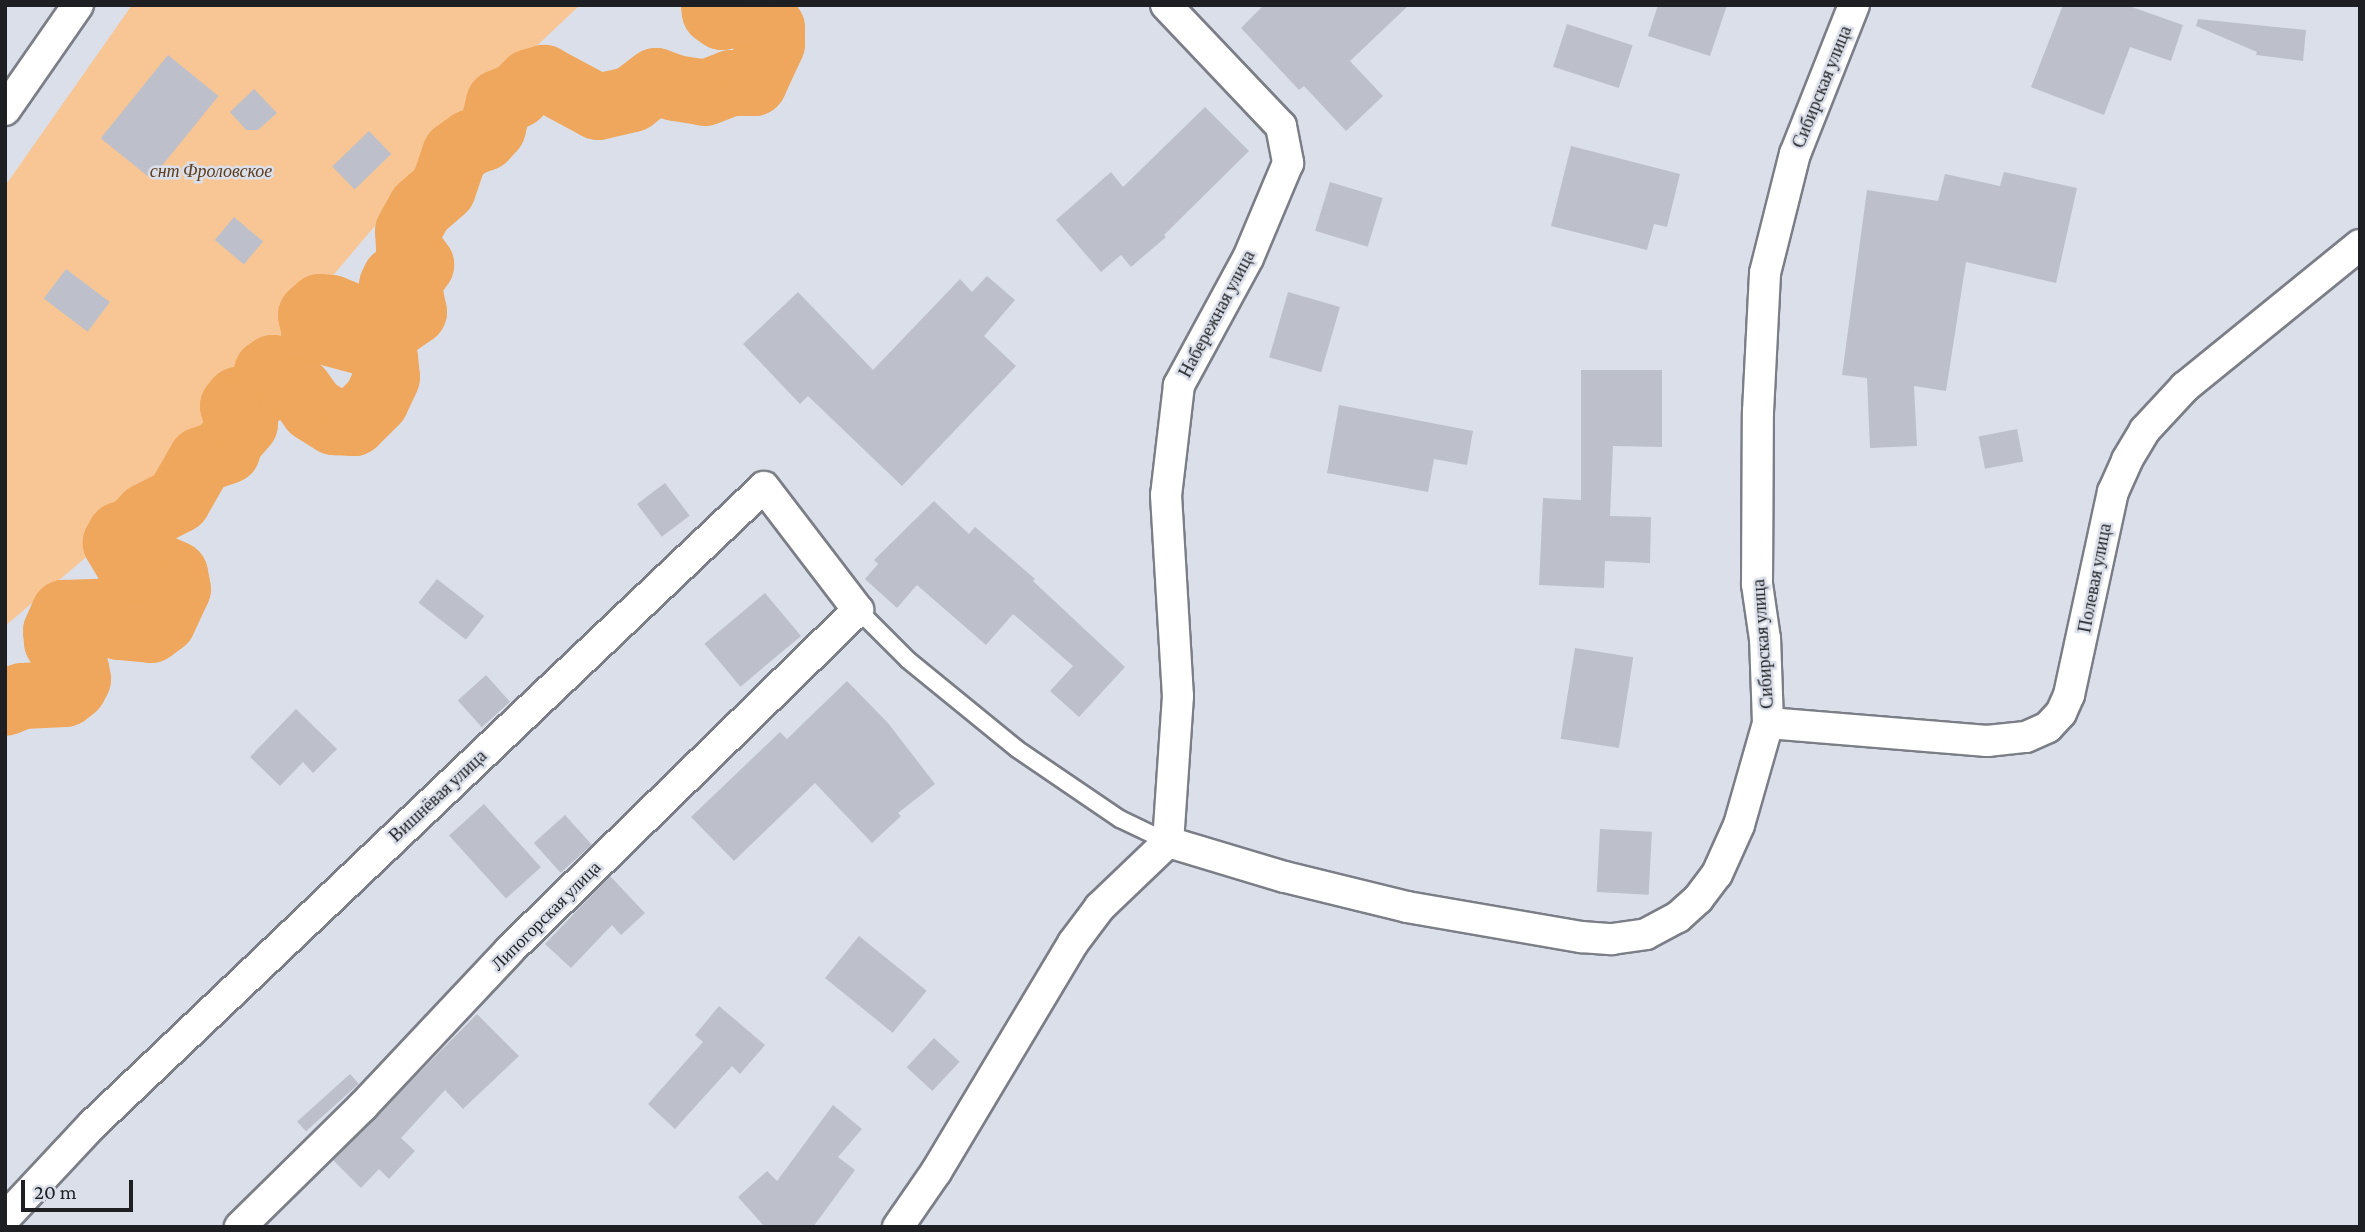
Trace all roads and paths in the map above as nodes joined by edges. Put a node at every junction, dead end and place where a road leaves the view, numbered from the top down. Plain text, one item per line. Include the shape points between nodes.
1 (78, 5) edge
2 (1166, 5) edge
3 (1854, 5) edge
4 (5, 110) edge
5 (2360, 245) edge
6 (858, 610) junction
7 (1768, 723) junction
8 (1168, 842) junction
9 (5, 1218) edge
10 (240, 1227) edge
11 (898, 1227) edge

1 - 4 street
2 - 8 street, Набережная улица via 1281,126 1288,163 1248,258 1179,385 1166,495 1178,696
3 - 7 street, Сибирская улица via 1795,154 1765,273 1757,584 1765,639
5 - 7 street, Полевая улица via 2185,387 2145,430 2113,492 2072,682 2061,713 2048,727 2025,737 1987,741
6 - 8 lane via 908,660 1017,749 1120,819
6 - 9 street, Вишнёвая улица via 764,487 103,1114
6 - 10 street, Липогорская улица via 509,951 363,1106
7 - 8 street, Сибирская улица via 1739,825 1717,873 1678,917 1646,934 1581,937 1407,907
8 - 11 street via 1100,907 1073,943

